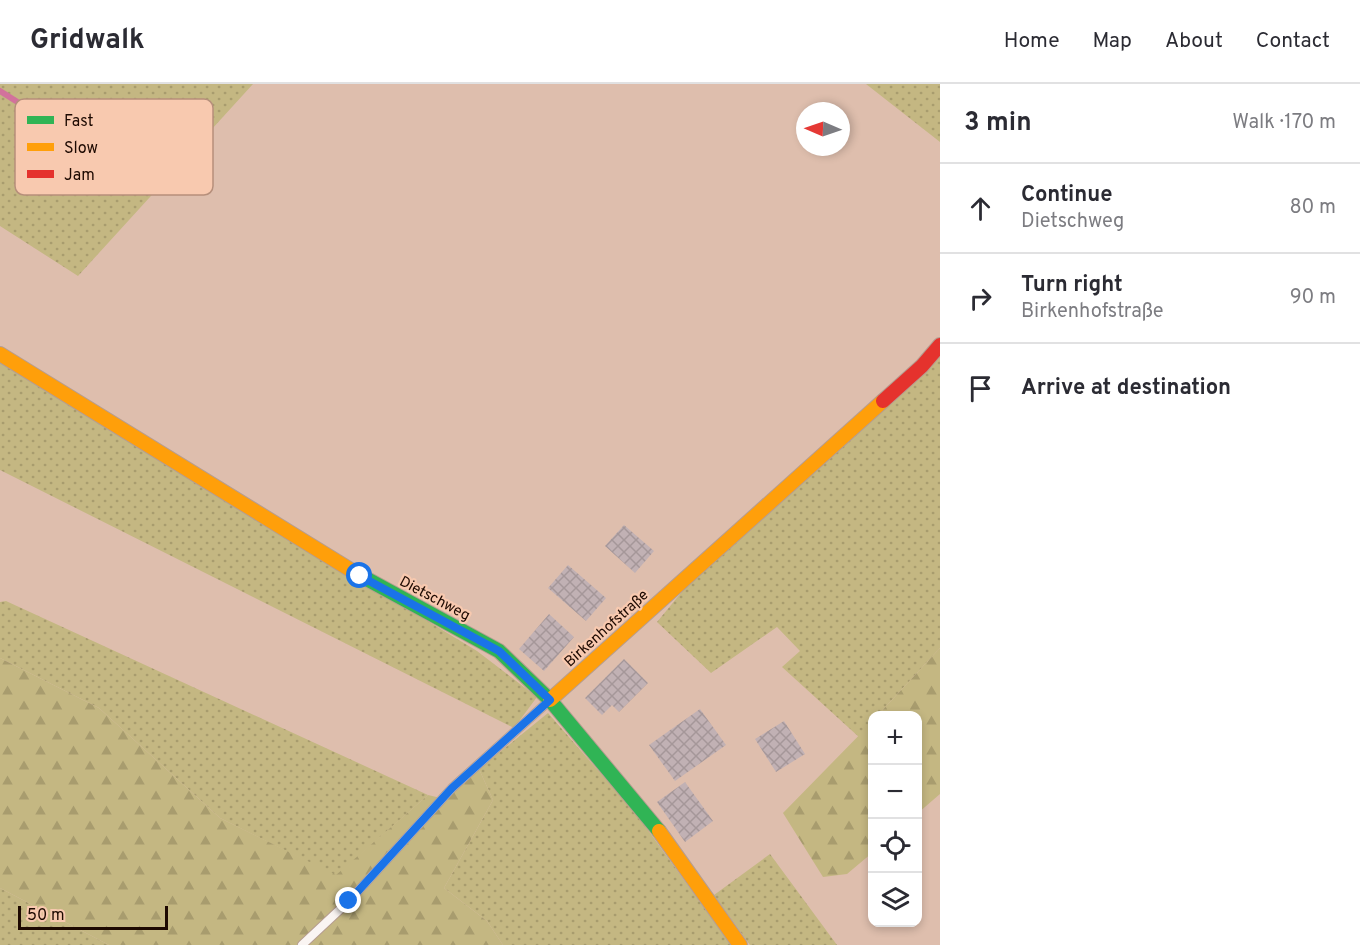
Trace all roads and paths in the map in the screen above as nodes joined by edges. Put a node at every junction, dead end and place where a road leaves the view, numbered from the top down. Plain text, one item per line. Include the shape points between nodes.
1 (940, 345) edge
2 (0, 354) edge
3 (550, 700) junction
4 (302, 945) edge
5 (740, 945) edge

1 - 3 street, Birkenhofstraße via 922,366
2 - 3 street, Dietschweg via 360,576 499,651
3 - 4 lane, Birkenhofstraße via 452,788 349,901
3 - 5 street, Dietschweg via 643,809

